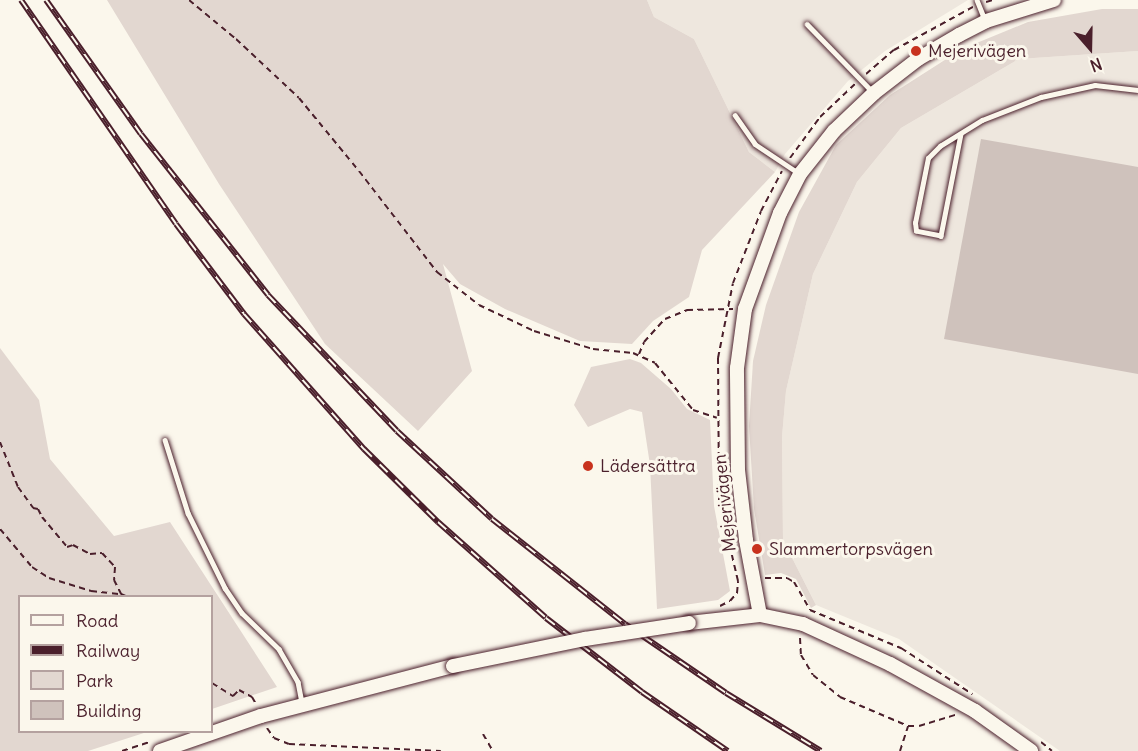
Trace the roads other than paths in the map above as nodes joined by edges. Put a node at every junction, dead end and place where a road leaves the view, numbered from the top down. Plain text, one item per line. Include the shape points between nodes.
1 (977, 0) edge
2 (1054, 0) edge
3 (986, 21) junction
4 (807, 24) dead end
5 (1138, 90) edge
6 (874, 93) junction
7 (735, 115) dead end
8 (961, 134) junction
9 (800, 174) junction
10 (165, 440) dead end
11 (760, 615) junction
12 (302, 705) junction
13 (213, 730) edge
14 (206, 733) edge
15 (160, 751) edge
16 (1031, 751) edge

1 - 3 lane
2 - 3 street, Mejerivägen
3 - 6 street, Mejerivägen via 918,59
4 - 6 lane
5 - 8 lane via 1095,85 1075,88 982,120
6 - 9 street, Mejerivägen via 834,130
7 - 9 lane via 755,144
8 - 8 lane via 941,236 916,231 928,158
9 - 11 street, Mejerivägen via 759,263 745,309 736,378 738,470
10 - 12 lane via 188,513 225,588 242,612 279,649 298,682
11 - 12 street, bridge via 585,639 453,666
11 - 16 street via 803,624 890,664 975,711
12 - 13 street via 260,712
14 - 15 street

